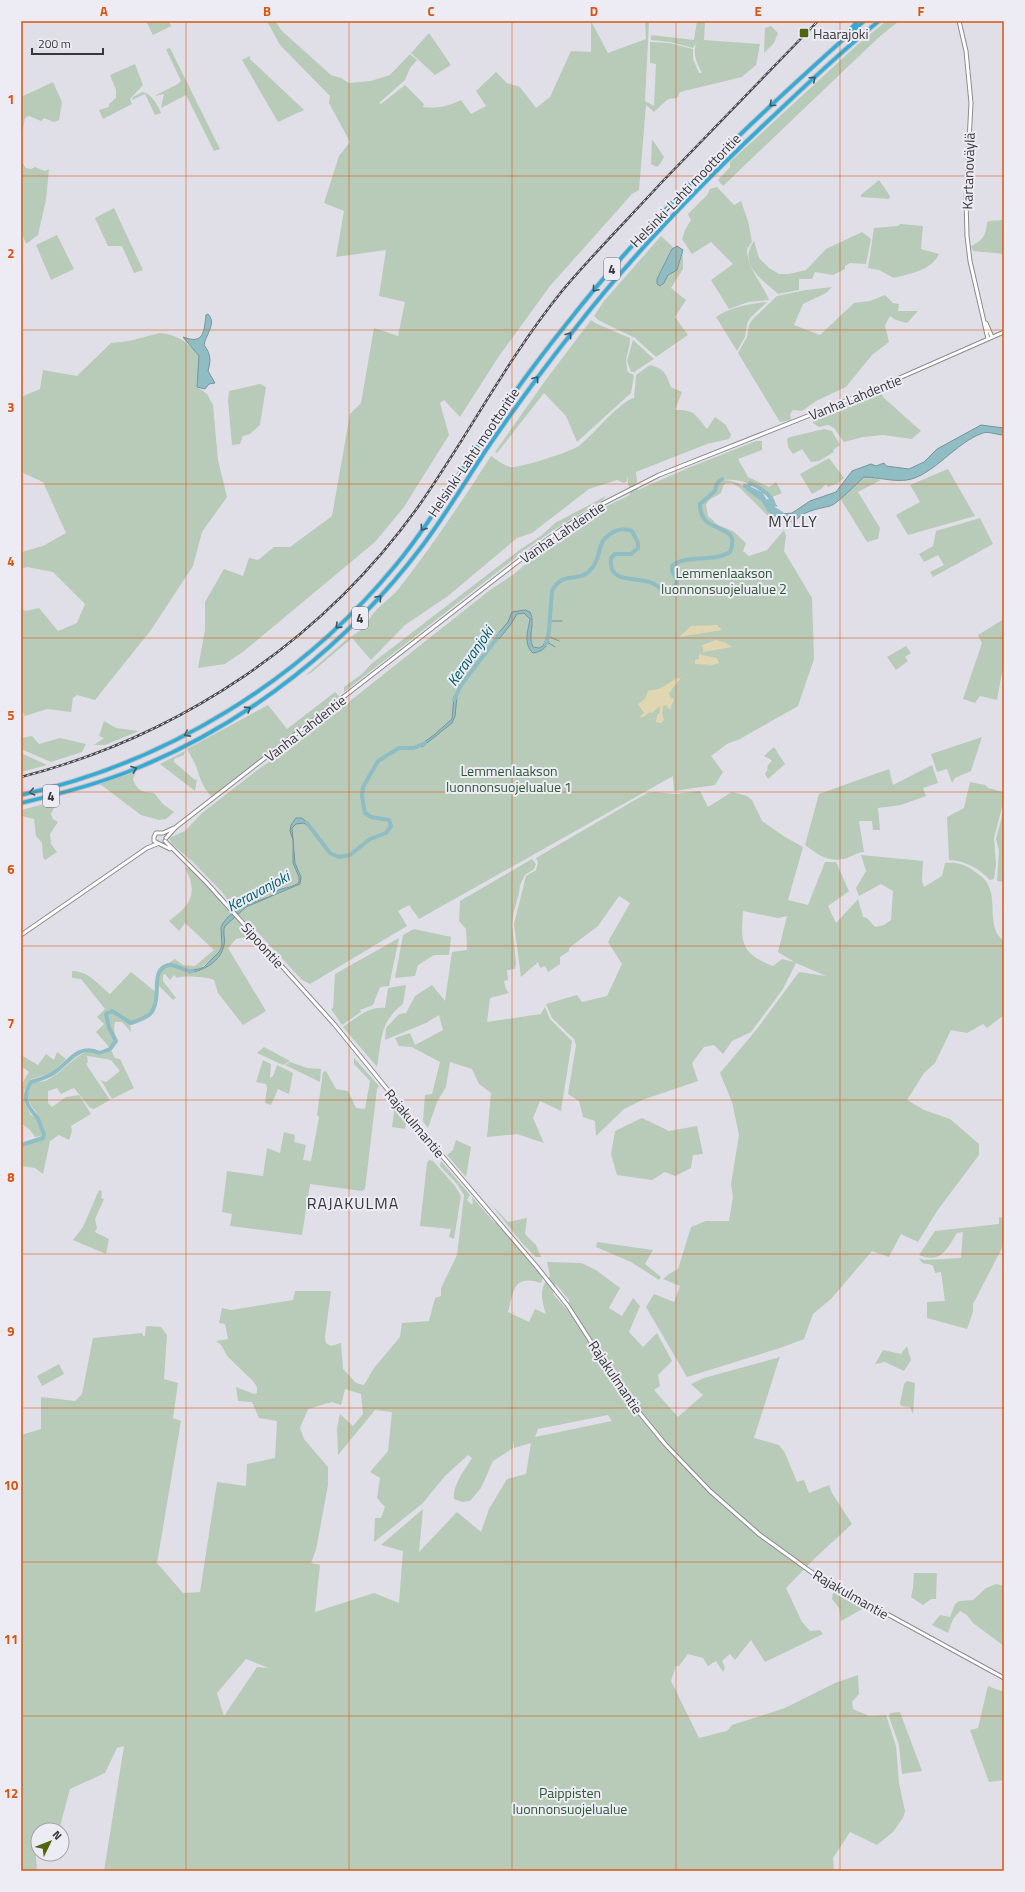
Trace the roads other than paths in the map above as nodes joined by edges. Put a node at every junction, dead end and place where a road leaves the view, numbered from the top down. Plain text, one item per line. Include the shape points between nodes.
1 (858, 21) edge
2 (864, 21) edge
3 (879, 21) edge
4 (959, 21) edge
5 (839, 42) junction
6 (985, 321) junction
7 (1004, 332) edge
8 (992, 337) junction
9 (988, 339) junction
10 (21, 794) edge
11 (21, 803) edge
12 (176, 827) junction
13 (163, 833) junction
14 (154, 839) junction
15 (165, 840) junction
16 (159, 844) junction
17 (147, 848) junction
18 (172, 850) junction
19 (21, 935) edge
20 (303, 990) joint
21 (1004, 1678) edge

1 - 5 highway
2 - 5 highway, Helsinki-Lahti moottoritie / 4
11 -> 3 highway, Helsinki-Lahti moottoritie / 4 via 97,783 176,750 264,699 345,633 382,595 423,545 512,411 608,288 660,228 815,77
4 - 6 main road, Kartanoväylä via 966,51 970,93 967,236 970,261
5 -> 10 highway, Helsinki-Lahti moottoritie / 4 via 690,184 601,282 509,400 415,540 356,610 292,666 258,691 172,742 86,777
6 - 8 main road, Kartanoväylä
6 - 9 main road, Kartanoväylä
7 - 8 main road, Vanha Lahdentie
8 - 9 main road, Vanha Lahdentie
9 - 12 main road, Vanha Lahdentie via 856,397 659,475 604,503 534,549
12 - 13 main road, Vanha Lahdentie
12 - 15 main road, Vanha Lahdentie
13 - 14 main road via 156,833
13 - 15 main road
14 - 16 main road
14 - 17 main road
15 - 16 main road
15 - 18 main road, Sipoontie
16 - 17 main road
16 - 18 main road, Sipoontie
17 - 19 main road
18 - 20 main road, Sipoontie via 206,882
20 - 21 main road, Rajakulmantie via 547,1278 577,1318 638,1411 665,1444 710,1491 760,1535 814,1574

